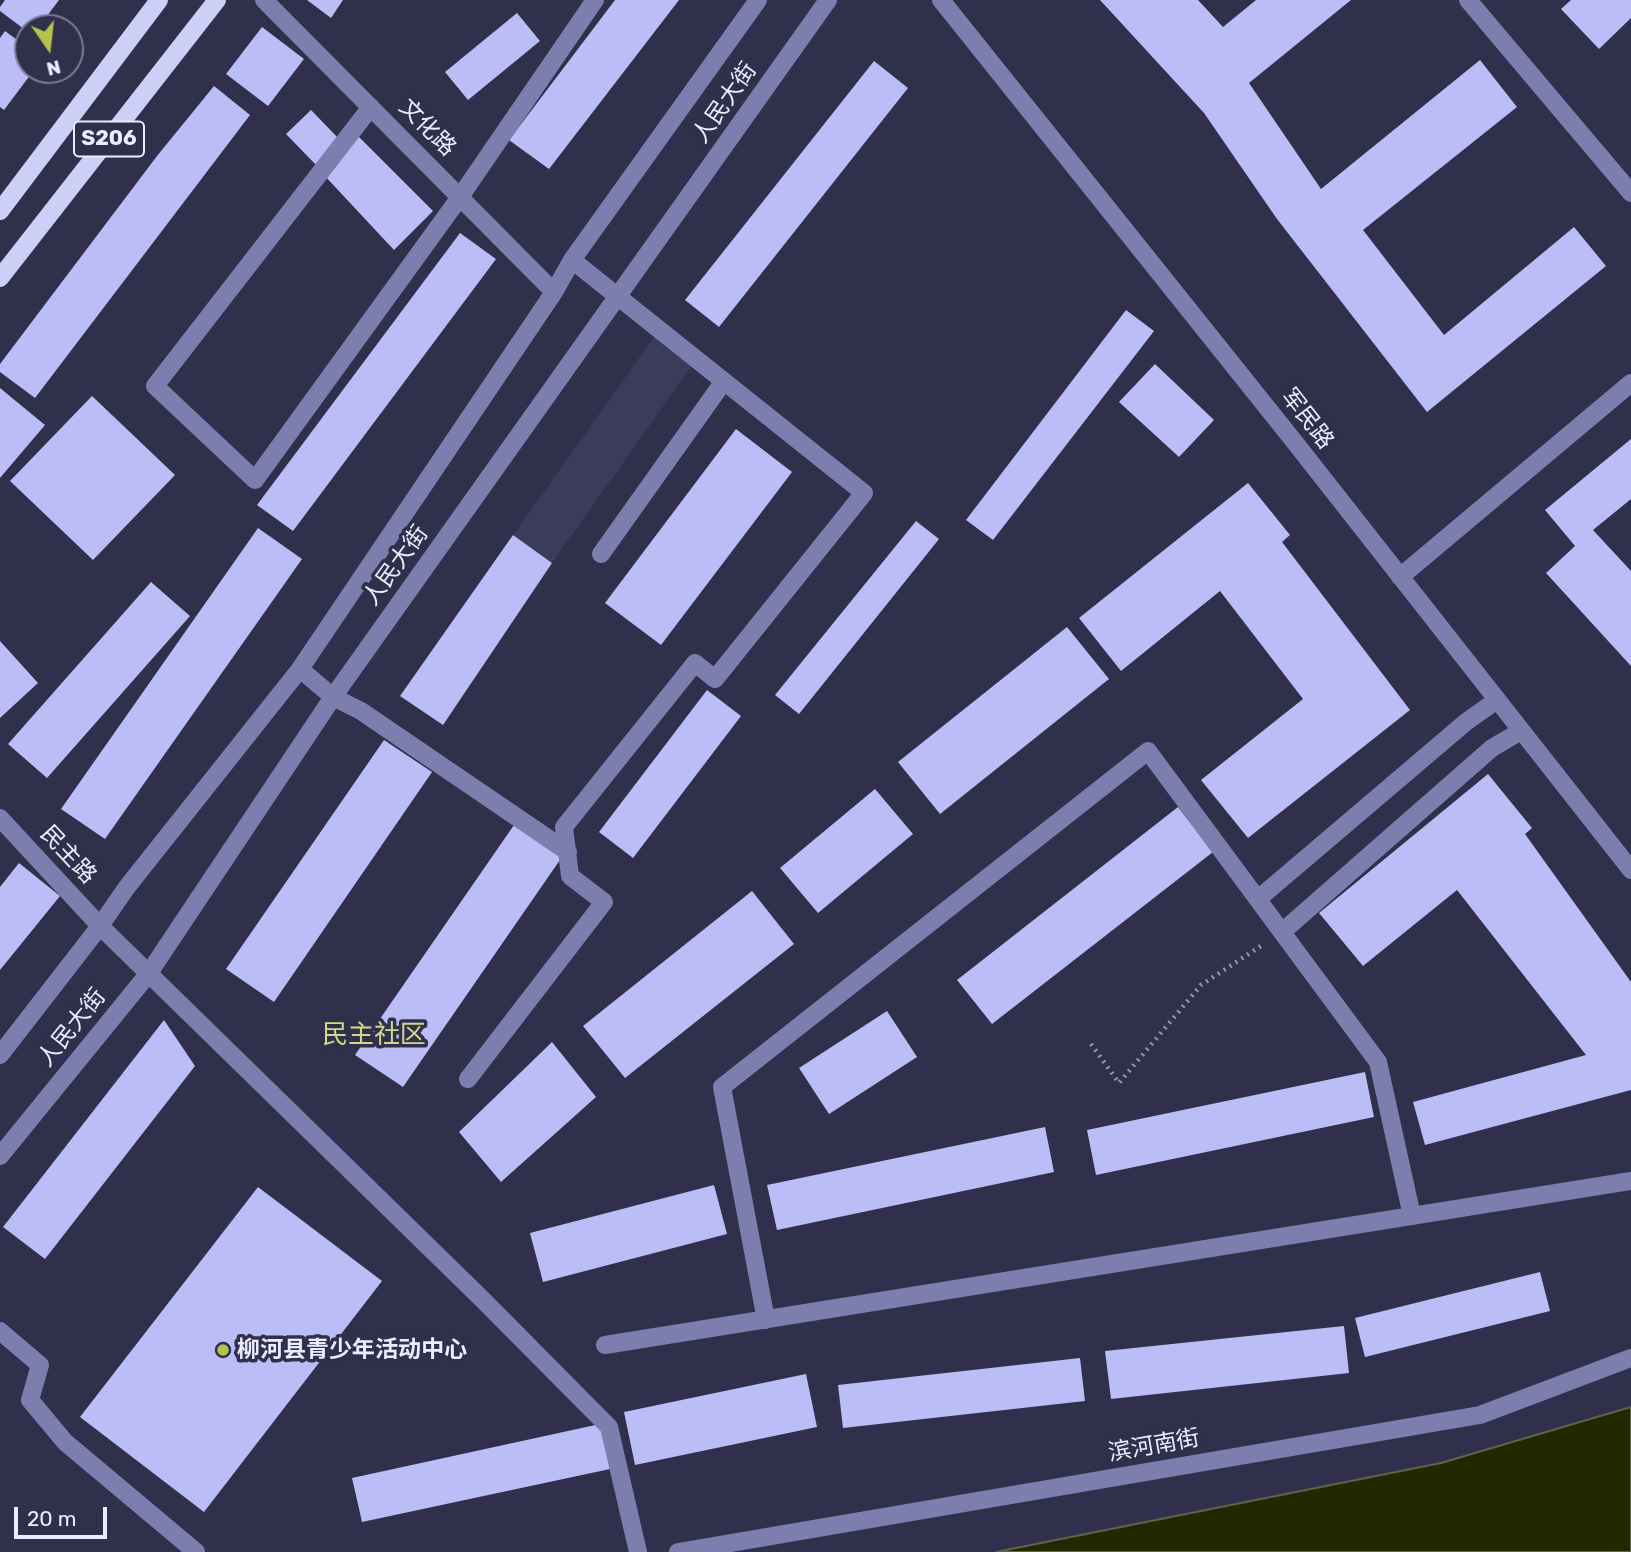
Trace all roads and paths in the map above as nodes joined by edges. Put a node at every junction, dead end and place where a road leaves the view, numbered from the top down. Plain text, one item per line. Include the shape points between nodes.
1 (159, 0) edge
2 (217, 0) edge
3 (264, 0) edge
4 (595, 0) edge
5 (758, 0) edge
6 (828, 0) edge
7 (941, 0) edge
8 (1468, 0) edge
9 (371, 107) junction
10 (1631, 193) edge
11 (460, 197) junction
12 (0, 211) edge
13 (572, 260) junction
14 (0, 278) edge
15 (554, 292) junction
16 (617, 297) junction
17 (724, 381) junction
18 (1631, 383) edge
19 (601, 554) dead end
20 (1400, 577) junction
21 (300, 669) junction
22 (333, 697) junction
23 (1497, 700) junction
24 (1521, 731) junction
25 (0, 818) edge
26 (568, 852) junction
27 (1631, 870) edge
28 (1258, 899) junction
29 (100, 926) junction
30 (1282, 932) junction
31 (149, 973) junction
32 (1091, 1044) dead end
33 (0, 1055) edge
34 (468, 1079) dead end
35 (0, 1156) edge
36 (1631, 1181) edge
37 (1412, 1216) junction
38 (765, 1320) junction
39 (0, 1331) edge
40 (605, 1345) dead end
41 (1631, 1358) edge
42 (195, 1552) edge
43 (638, 1552) edge
44 (678, 1552) edge

1 - 12 main road, S206
2 - 14 main road, S206
3 - 9 street, 文化路
4 - 11 street
5 - 13 street, 人民大街
6 - 16 street, 人民大街
7 - 20 street, 军民路
8 - 10 street
9 - 11 street, 文化路
9 - 11 street via 155,386 255,480
11 - 15 street, 文化路
13 - 15 street, 人民大街
13 - 16 street
15 - 21 street, 人民大街
16 - 17 street
16 - 22 street, 人民大街
17 - 19 street
17 - 26 street via 864,493 715,679 695,663 564,827
18 - 20 street
20 - 23 street, 军民路
21 - 22 street
21 - 29 street, 人民大街
22 - 26 street via 361,711
22 - 31 street, 人民大街
23 - 24 street, 军民路
23 - 28 street
24 - 27 street, 军民路
24 - 30 street via 1492,748
25 - 29 street, 民主路
26 - 34 street via 570,876 604,902
28 - 30 street
28 - 38 street via 1148,751 722,1087
29 - 31 street, 民主路
29 - 33 street, 人民大街
30 - 32 path via 1201,985 1119,1083
30 - 37 street via 1378,1062
31 - 35 street, 人民大街
31 - 43 street, 民主路 via 609,1427
36 - 37 street
37 - 38 street
38 - 40 street
39 - 42 street via 40,1365 30,1400 65,1441
41 - 44 street, 滨河南街 via 1480,1415

